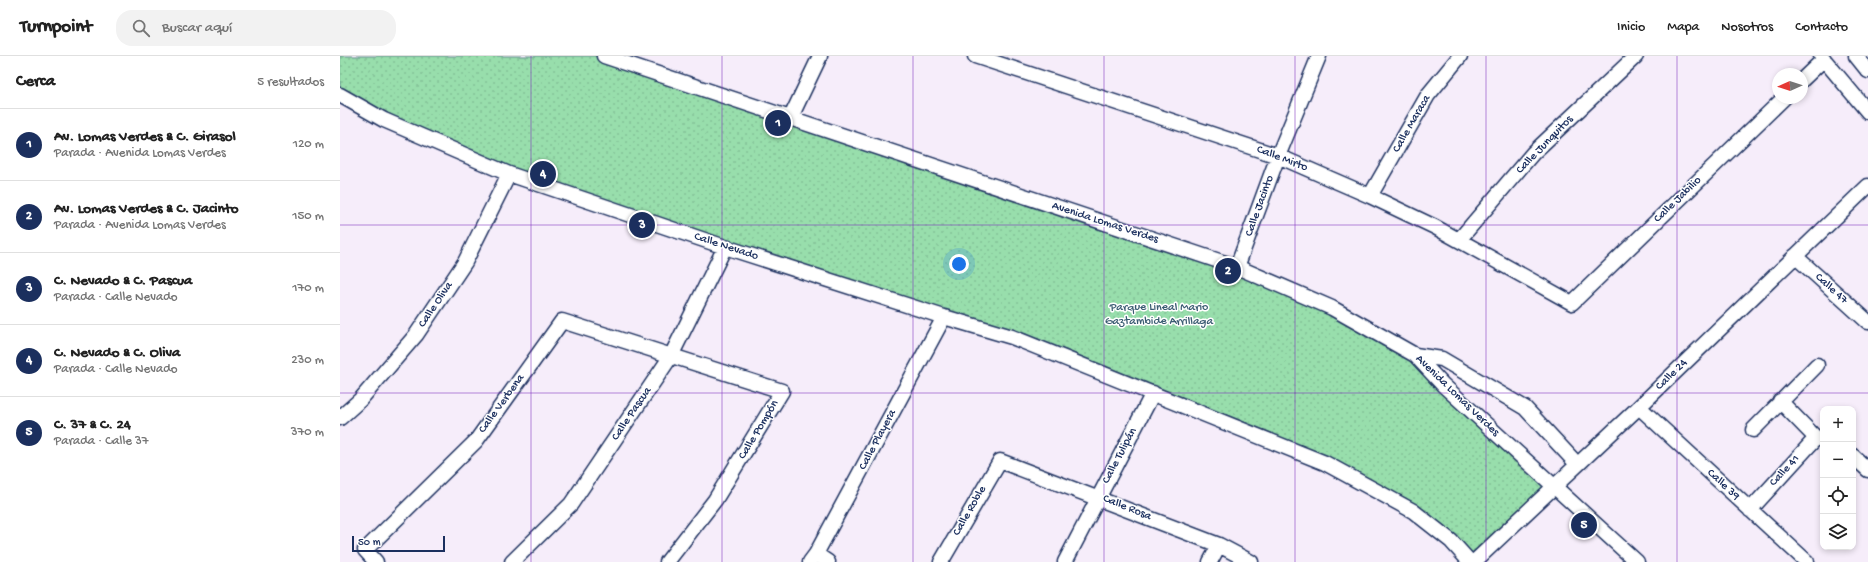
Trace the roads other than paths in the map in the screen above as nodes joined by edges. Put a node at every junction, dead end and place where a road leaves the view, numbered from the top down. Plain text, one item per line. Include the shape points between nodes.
1 (604, 56) edge
2 (820, 56) edge
3 (976, 56) edge
4 (1319, 56) edge
5 (1460, 56) edge
6 (1636, 56) edge
7 (1856, 56) edge
8 (1822, 58) edge
9 (1868, 70) edge
10 (1808, 73) edge
11 (340, 95) edge
12 (1778, 104) edge
13 (1868, 112) edge
14 (790, 119) junction
15 (1278, 156) junction
16 (509, 174) junction
17 (1868, 186) edge
18 (1370, 196) junction
19 (1460, 240) junction
20 (725, 247) junction
21 (1795, 256) junction
22 (1237, 267) junction
23 (1572, 303) joint
24 (944, 317) junction
25 (1868, 322) edge
26 (1415, 354) junction
27 (671, 356) junction
28 (1817, 365) dead end
29 (1153, 392) junction
30 (1780, 401) junction
31 (1639, 407) junction
32 (340, 418) edge
33 (1753, 430) dead end
34 (1820, 438) edge
35 (1856, 459) edge
36 (1000, 461) joint
37 (1577, 464) junction
38 (1868, 470) edge
39 (1554, 486) junction
40 (1098, 497) junction
41 (1750, 510) junction
42 (1219, 545) junction
43 (813, 558) edge
44 (376, 562) edge
45 (512, 562) edge
46 (667, 562) edge
47 (828, 562) edge
48 (941, 562) edge
49 (1065, 562) edge
50 (1210, 562) edge
51 (1251, 562) edge
52 (1470, 562) edge
53 (1474, 562) edge
54 (1637, 562) edge
55 (1807, 562) edge

1 - 14 street, Avenida Lomas Verdes
2 - 14 street
3 - 15 street, Calle Mirto
4 - 15 street, Calle Jacinto
5 - 18 street, Calle Maraca via 1428,95
6 - 19 street, Calle Junquitos via 1533,153
7 - 9 street
8 - 10 street
8 - 13 street
11 - 16 street, Calle Nevado via 384,120
12 - 23 street, Calle Jabilio
14 - 22 street, Avenida Lomas Verdes
15 - 18 street, Calle Mirto
15 - 22 street, Calle Jacinto
16 - 20 street, Calle Nevado
16 - 32 street, Calle Oliva via 465,262 416,335 360,400
17 - 21 street, Calle 24
18 - 19 street, Calle Mirto
19 - 23 street, Calle Mirto
20 - 24 street, Calle Nevado
20 - 27 street, Calle Pascua
21 - 25 street, Calle 47
21 - 31 street, Calle 24
22 - 26 street, Avenida Lomas Verdes via 1332,308
24 - 29 street, Calle Nevado via 1012,337
24 - 43 street, Calle Playera
26 - 37 street via 1442,359 1525,408
26 - 39 street, Avenida Lomas Verdes via 1443,385
27 - 44 street, Calle Verbena via 562,321 476,441 366,550
27 - 45 street, Calle Pascua via 571,504
27 - 46 street, Calle Pompón via 782,391 715,500
28 - 30 street
29 - 40 street, Calle Tulipán
29 - 52 street, Calle Nevado via 1325,463 1413,511 1451,541
30 - 33 street
30 - 34 street
31 - 37 street, Calle 24
31 - 41 street, Calle 39
34 - 41 street, Calle 41
35 - 38 street
36 - 40 street, Calle Rosa
36 - 48 street, Calle Roble
37 - 39 street, Calle 24
39 - 53 street, Calle 24
39 - 54 street, Avenida Lomas Verdes
40 - 42 street, Calle Rosa
40 - 49 street, Calle Tulipán
41 - 55 street, Calle 39
42 - 50 street
42 - 51 street, Calle Rosa
43 - 47 street

